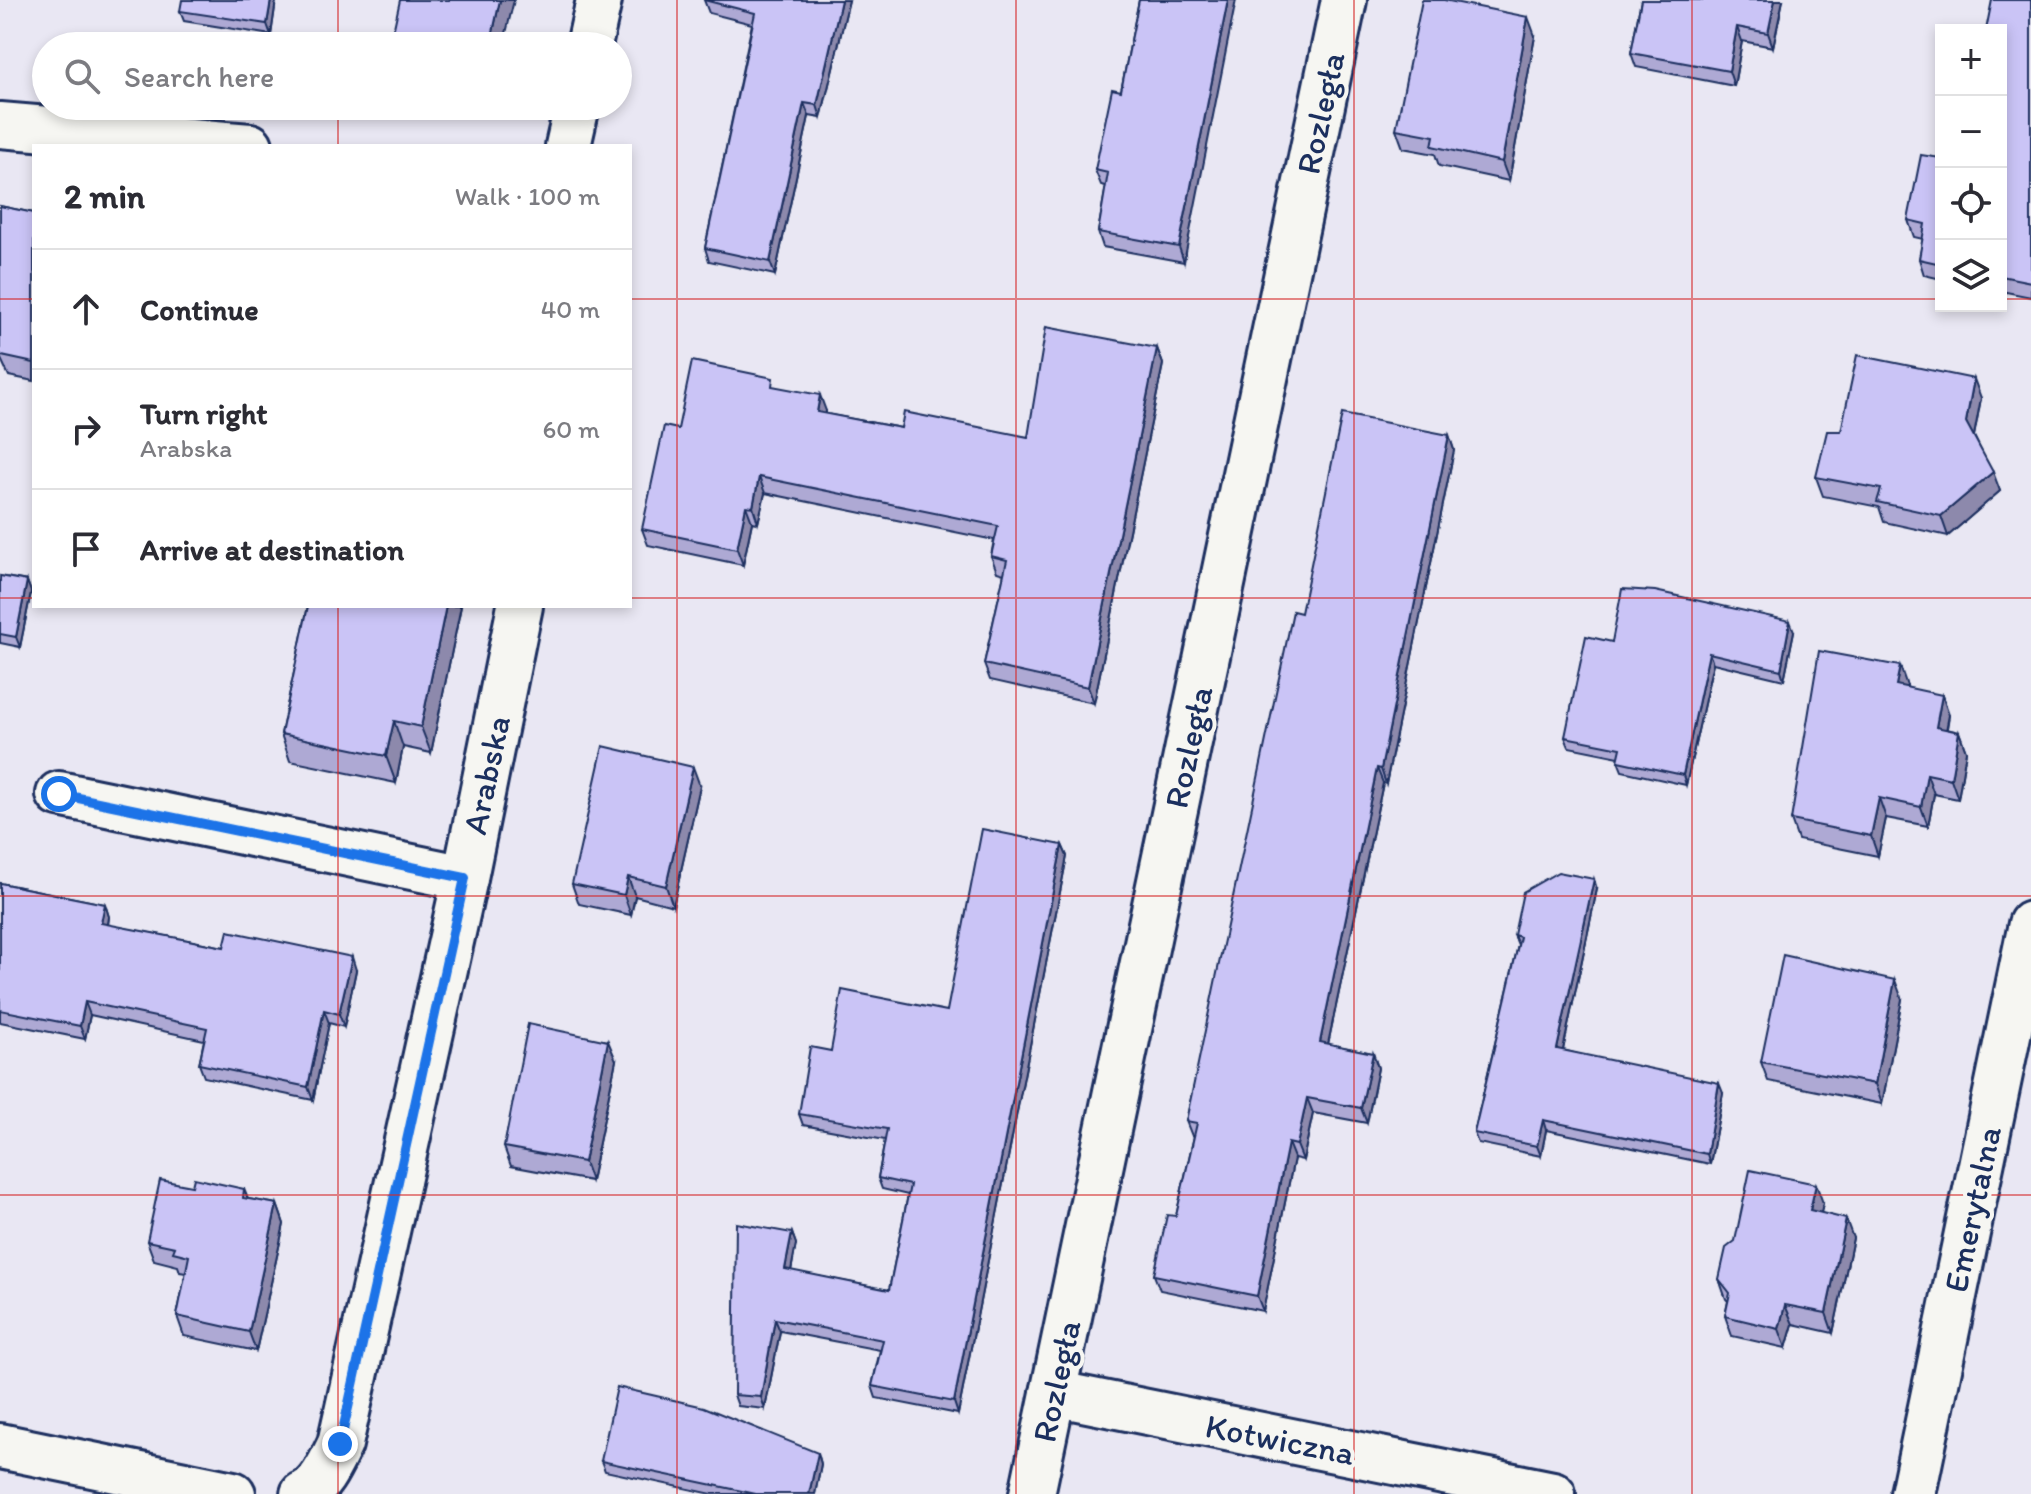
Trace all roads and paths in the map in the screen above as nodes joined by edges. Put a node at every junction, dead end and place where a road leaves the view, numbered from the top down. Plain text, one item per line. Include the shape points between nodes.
1 (599, 0) edge
2 (1344, 0) edge
3 (592, 32) edge
4 (574, 120) edge
5 (0, 125) edge
6 (226, 144) edge
7 (568, 144) edge
8 (520, 608) edge
9 (59, 794) dead end
10 (465, 878) junction
11 (2031, 924) edge
12 (1053, 1393) junction
13 (0, 1446) edge
14 (233, 1494) edge
15 (303, 1494) edge
16 (1032, 1494) edge
17 (1553, 1494) edge
18 (1913, 1494) edge

1 - 3 street
2 - 12 street, Rozległa
4 - 7 street
5 - 6 street
8 - 10 street, Arabska
9 - 10 street
10 - 15 street, Arabska via 340,1444 329,1466
11 - 18 street, Emerytalna
12 - 16 street, Rozległa
12 - 17 street, Kotwiczna
13 - 14 street

